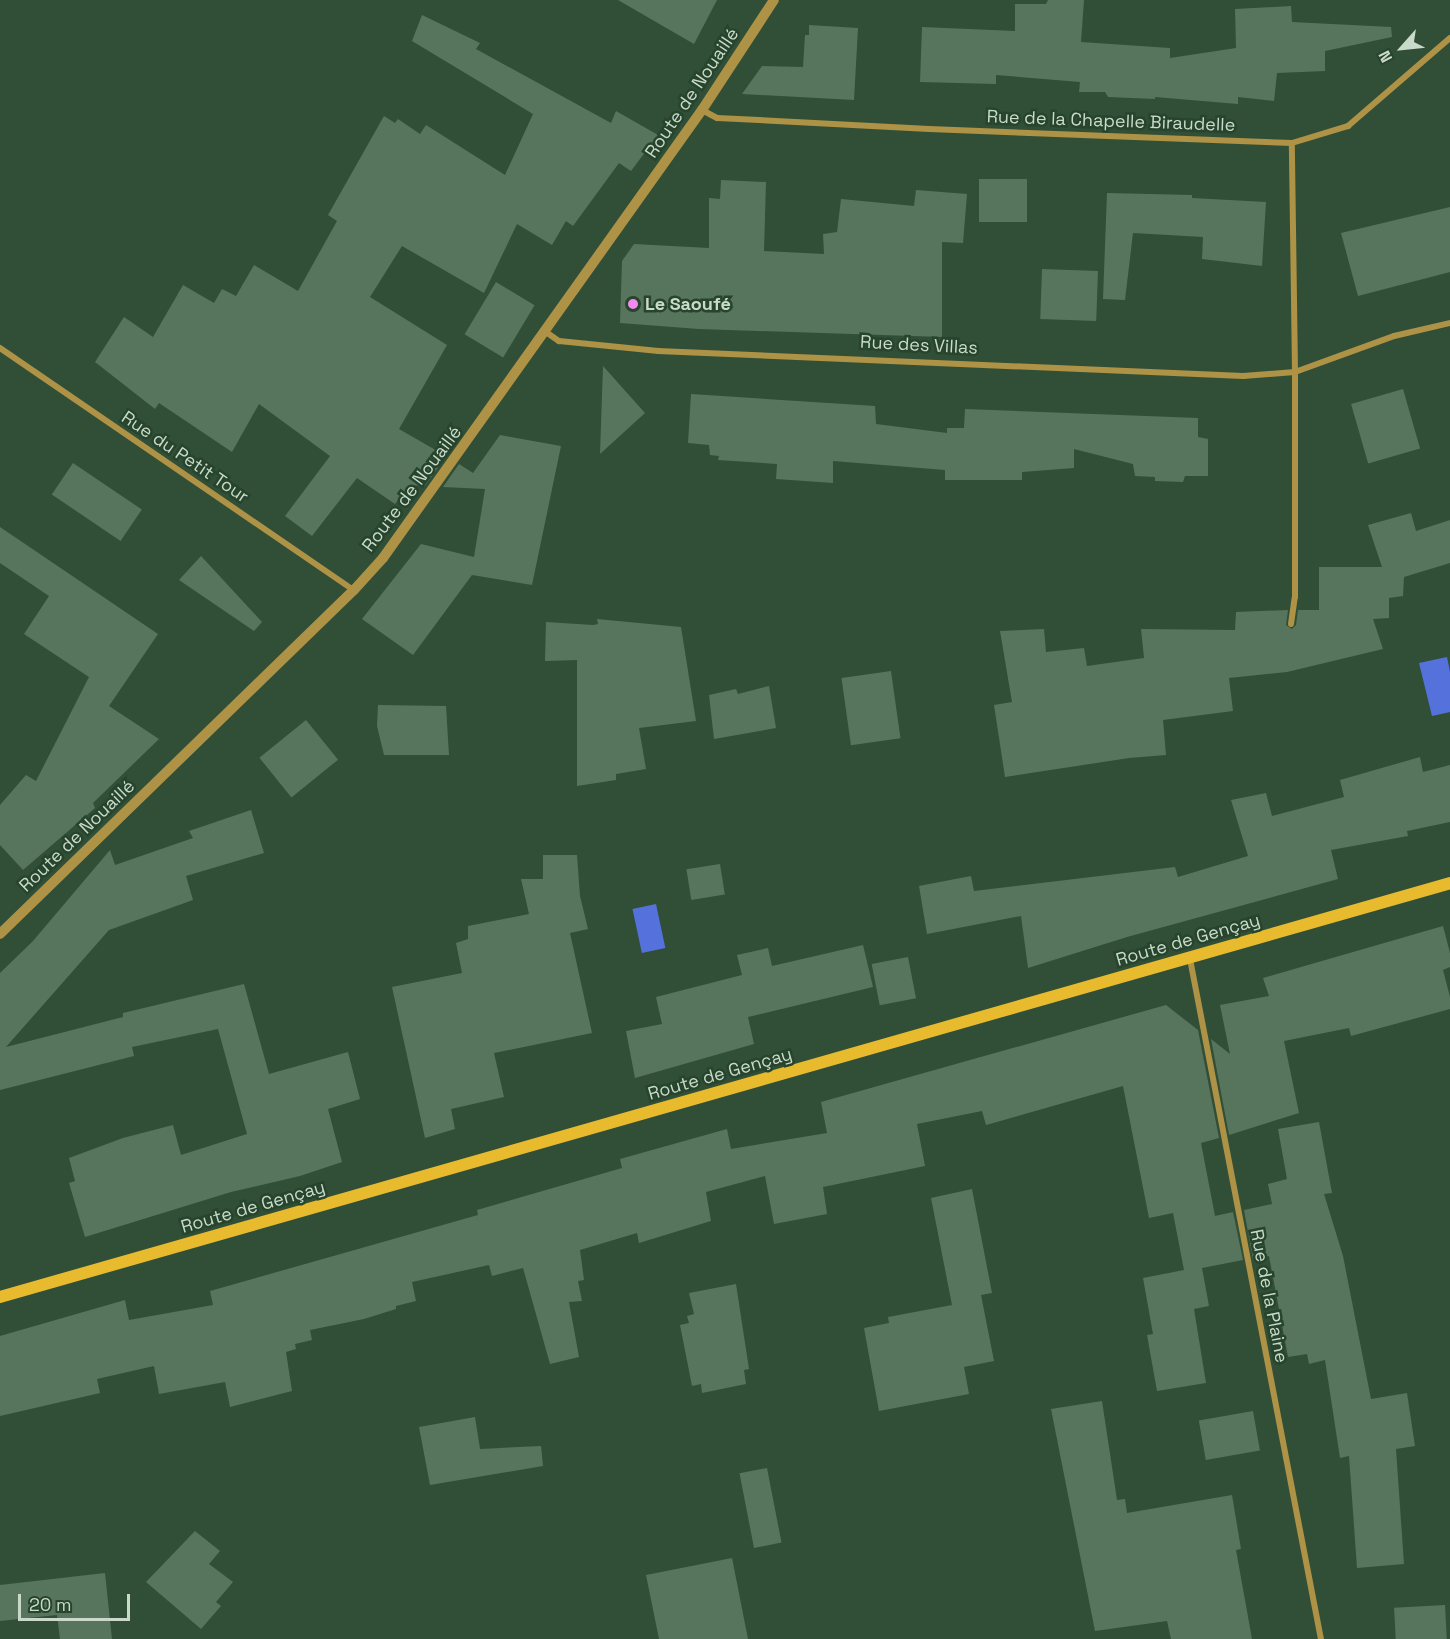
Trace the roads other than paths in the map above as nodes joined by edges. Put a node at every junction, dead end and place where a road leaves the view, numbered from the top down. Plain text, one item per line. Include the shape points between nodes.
1 (774, 0) edge
2 (1450, 38) edge
3 (702, 110) junction
4 (1292, 143) junction
5 (1450, 323) edge
6 (546, 332) junction
7 (0, 348) edge
8 (1295, 372) junction
9 (354, 590) junction
10 (1291, 624) dead end
11 (1450, 883) edge
12 (0, 934) edge
13 (1190, 959) junction
14 (0, 1297) edge
15 (1321, 1639) edge

1 - 3 street, Route de Nouaillé
2 - 4 street, Rue de la Chapelle Biraudelle via 1348,126
3 - 4 street, Rue de la Chapelle Biraudelle via 717,118
3 - 6 street, Route de Nouaillé
4 - 8 street
5 - 8 street, Rue des Villas via 1394,336
6 - 8 street, Rue des Villas via 559,341 658,351 1243,376
6 - 9 street, Route de Nouaillé via 409,525
7 - 9 street, Rue du Petit Tour
8 - 10 street via 1295,597
9 - 12 street, Route de Nouaillé
11 - 13 main road, Route de Gençay
13 - 14 main road, Route de Gençay
13 - 15 street, Rue de la Plaine

